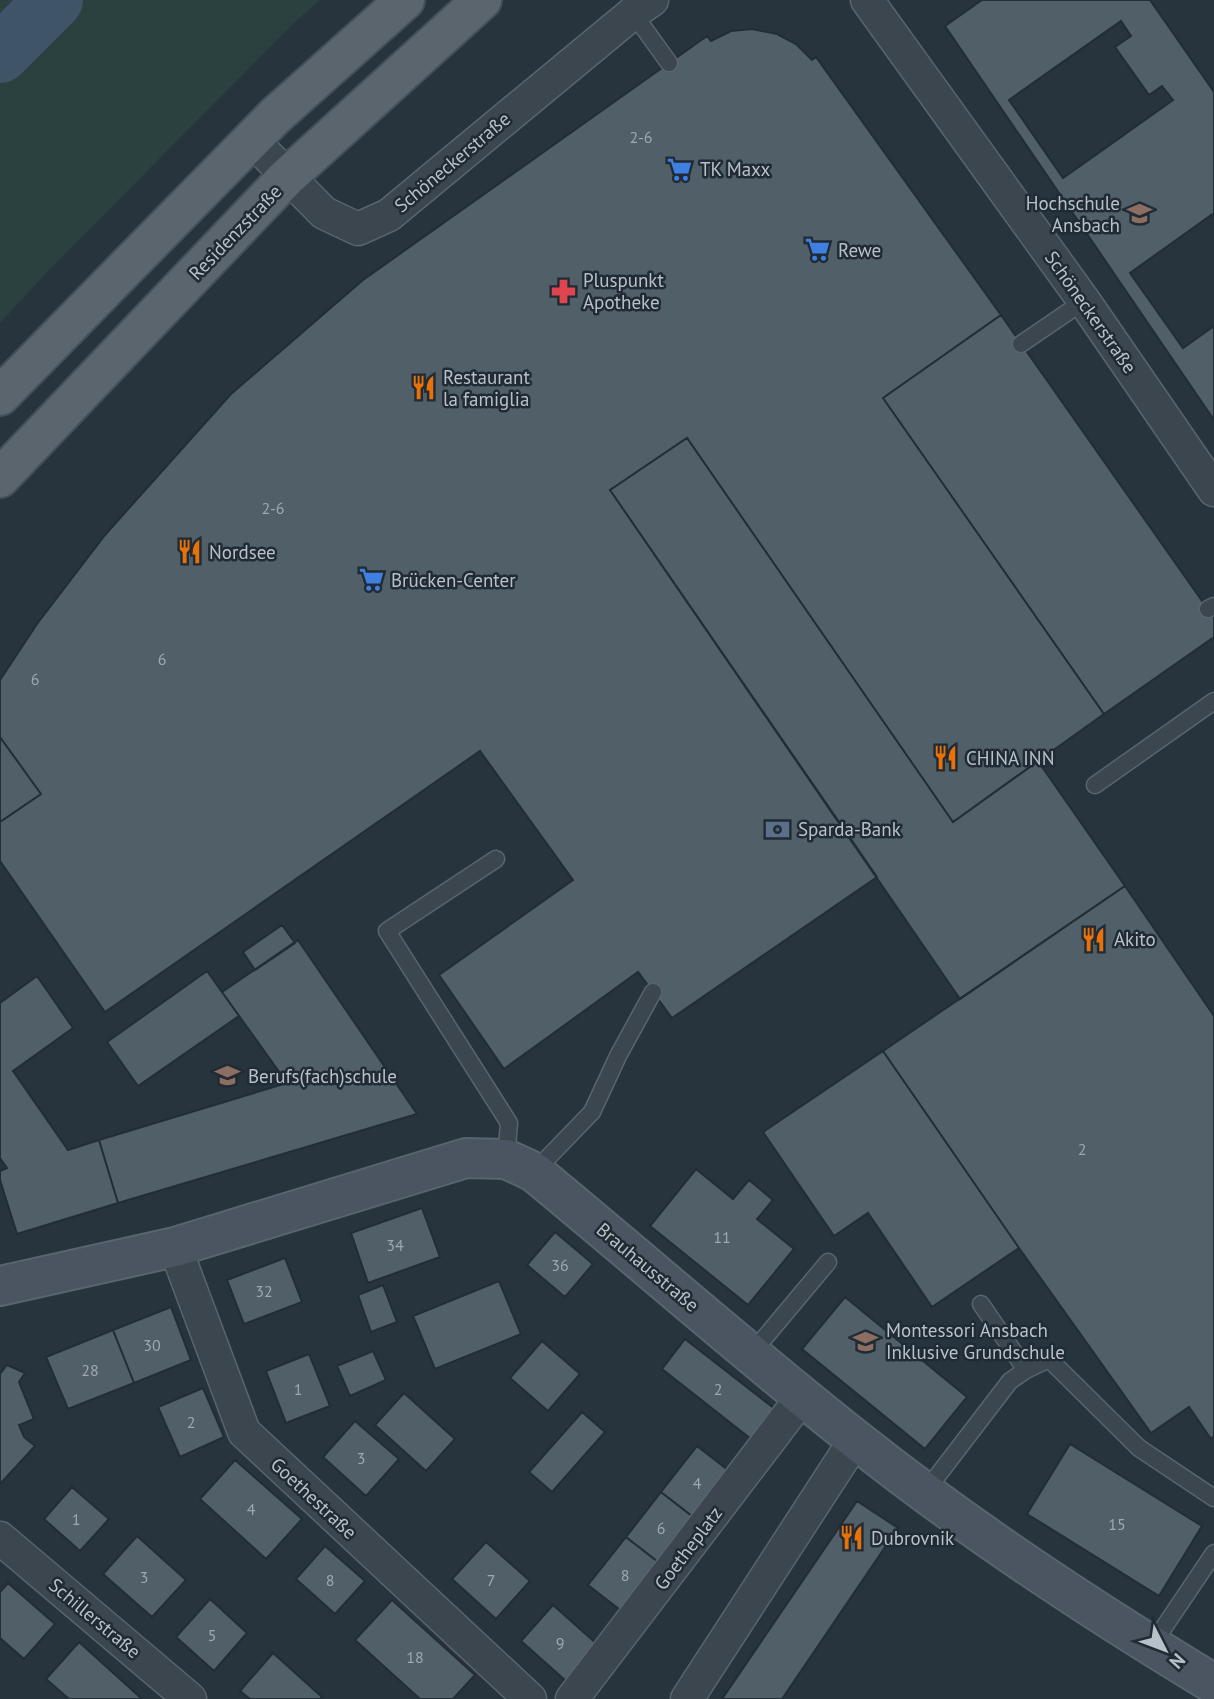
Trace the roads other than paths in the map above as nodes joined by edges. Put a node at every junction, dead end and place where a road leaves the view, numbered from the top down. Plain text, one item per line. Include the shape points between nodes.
1 (405, 0) edge
2 (482, 0) edge
3 (867, 0) edge
4 (643, 7) edge
5 (668, 63) dead end
6 (252, 140) junction
7 (287, 177) junction
8 (1084, 301) junction
9 (1021, 344) dead end
10 (0, 396) edge
11 (0, 478) edge
12 (1214, 490) edge
13 (1214, 701) edge
14 (1096, 785) dead end
15 (496, 859) dead end
16 (653, 992) dead end
17 (520, 1165) junction
18 (175, 1247) junction
19 (828, 1262) dead end
20 (0, 1286) edge
21 (981, 1304) dead end
22 (751, 1354) junction
23 (1026, 1370) junction
24 (803, 1396) junction
25 (855, 1440) junction
26 (925, 1492) junction
27 (1214, 1498) edge
28 (0, 1538) edge
29 (1214, 1553) edge
30 (1152, 1645) junction
31 (1213, 1680) edge
32 (190, 1699) edge
33 (530, 1699) edge
34 (572, 1699) edge
35 (687, 1699) edge

1 - 6 main road
2 - 7 main road, Residenzstraße
3 - 8 street, Schöneckerstraße
4 - 5 lane
4 - 7 street, Schöneckerstraße via 389,215 358,229 324,213
6 - 7 street, Schöneckerstraße
6 - 10 main road
7 - 11 main road, Residenzstraße
8 - 9 lane
8 - 12 street, Schöneckerstraße
13 - 14 lane
15 - 17 lane via 387,931 509,1123
16 - 17 lane via 592,1112
17 - 18 main road via 466,1158
17 - 22 main road, Brauhausstraße
18 - 20 main road
18 - 33 street, Goethestraße via 244,1432
19 - 22 lane
21 - 23 lane
22 - 24 main road, Brauhausstraße
23 - 26 lane via 1010,1381
23 - 27 lane via 1049,1359 1139,1448
24 - 25 main road, Brauhausstraße
24 - 34 street, Goetheplatz
25 - 26 main road, Brauhausstraße
25 - 35 street
26 - 30 main road, Brauhausstraße via 1038,1573
28 - 32 street, Schillerstraße
29 - 30 lane
30 - 31 main road, Brauhausstraße

